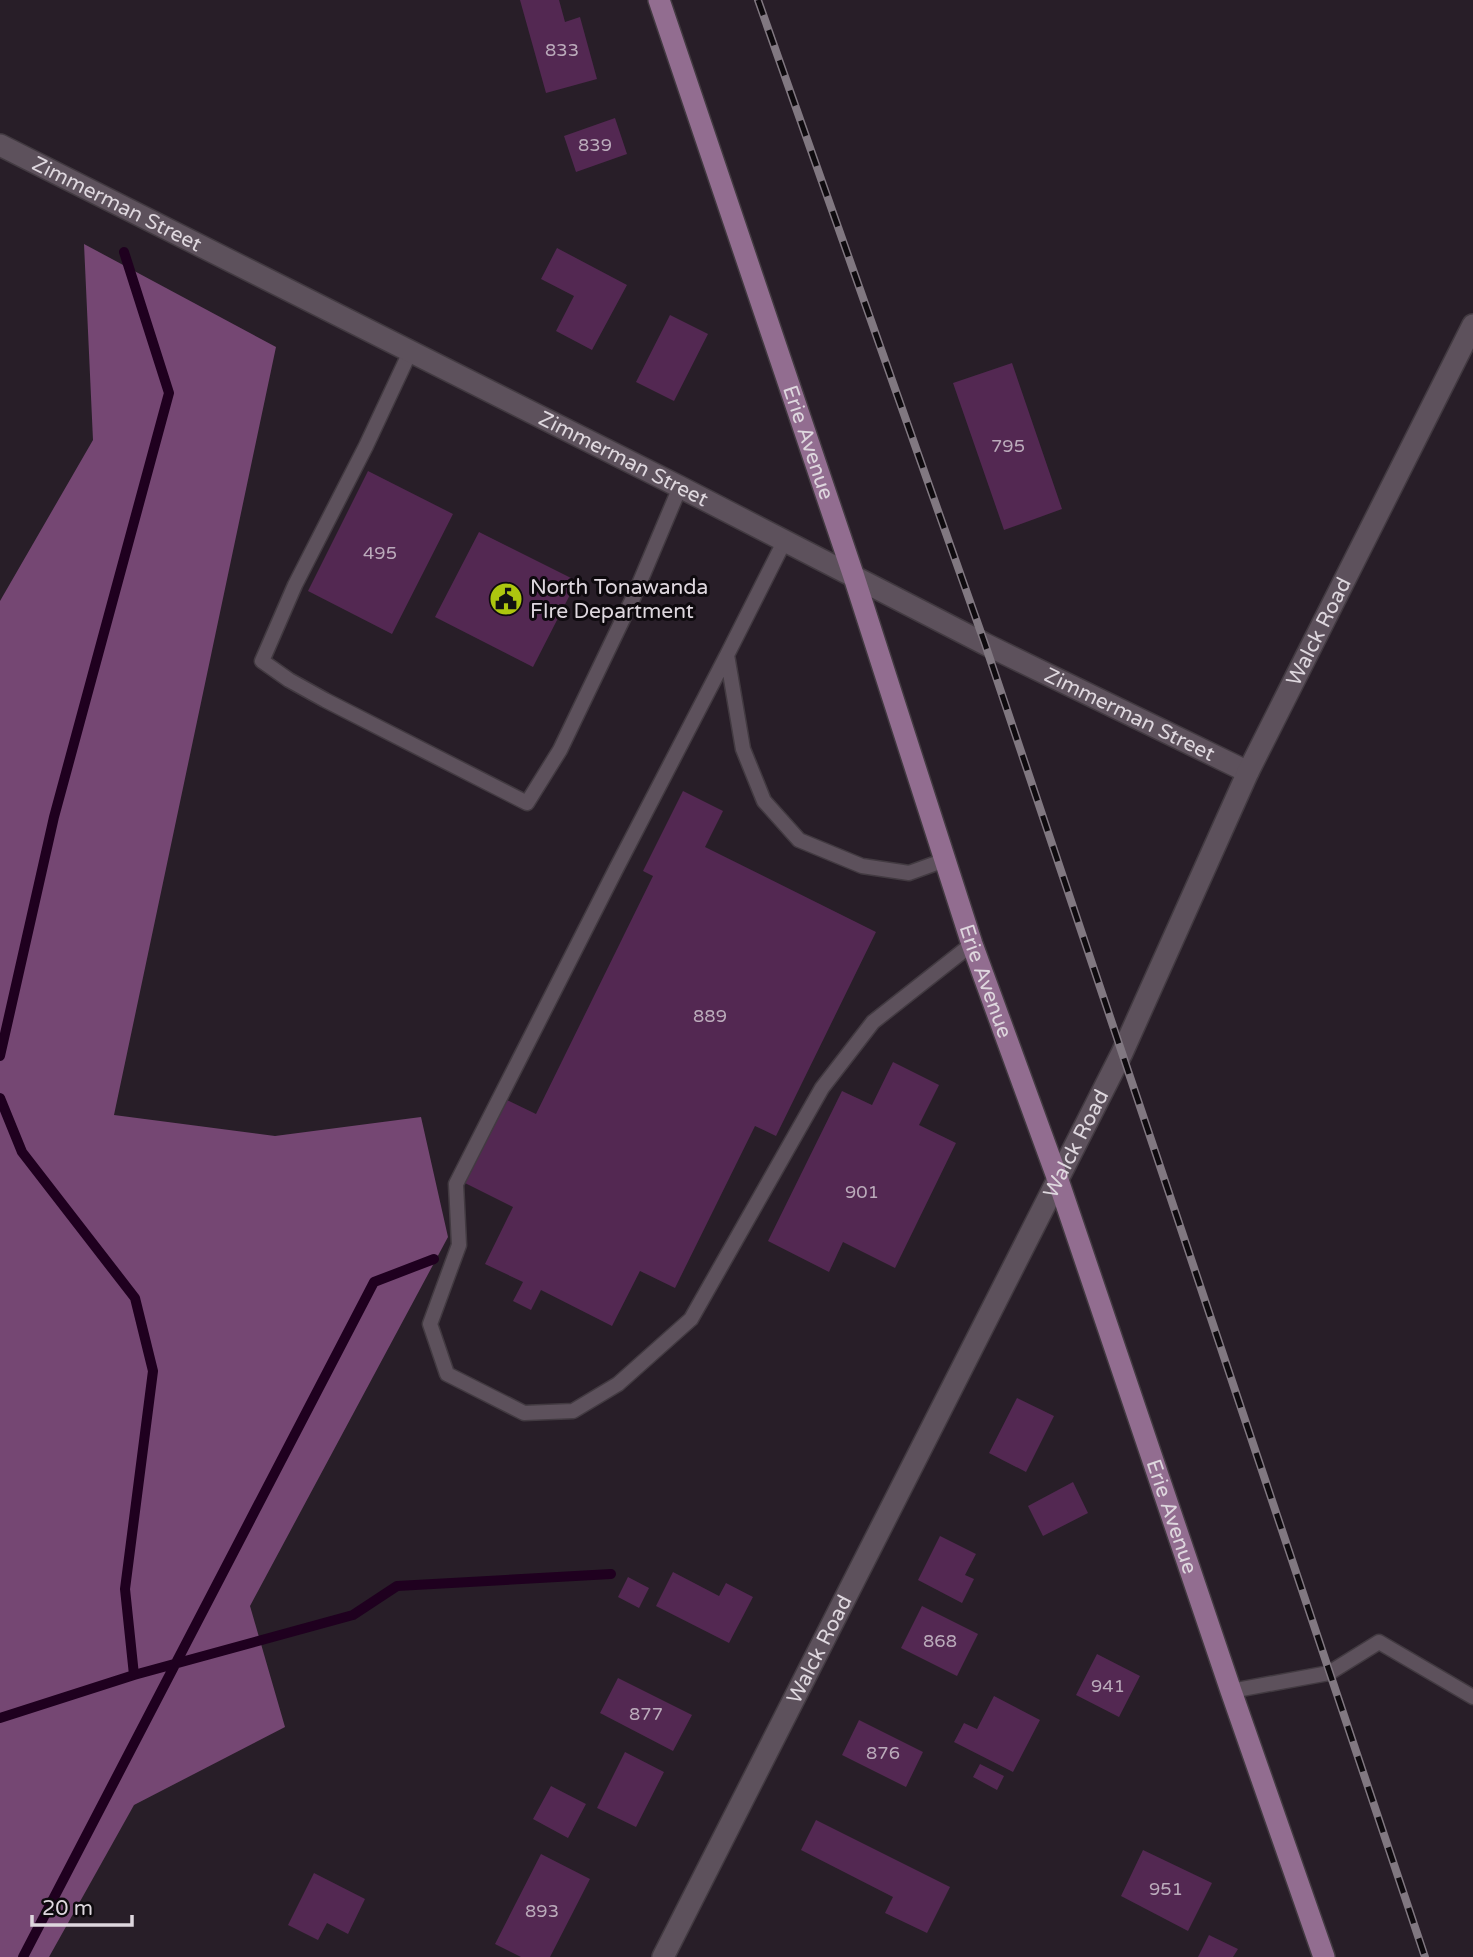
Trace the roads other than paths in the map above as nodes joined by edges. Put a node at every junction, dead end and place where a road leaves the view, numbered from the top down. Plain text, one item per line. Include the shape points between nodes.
1 (659, 0) edge
2 (0, 145) edge
3 (1473, 325) edge
4 (410, 352) junction
5 (680, 487) junction
6 (784, 542) junction
7 (854, 577) junction
8 (727, 655) junction
9 (1248, 772) junction
10 (946, 860) junction
11 (972, 944) junction
12 (1057, 1177) junction
13 (1231, 1691) junction
14 (1473, 1697) edge
15 (663, 1957) edge
16 (1324, 1957) edge

1 - 7 main road, Erie Avenue
2 - 4 street, Zimmerman Street
3 - 9 street, Walck Road
4 - 5 street, Zimmerman Street
4 - 5 lane via 262,661 325,700 527,803 560,750
5 - 6 street, Zimmerman Street
6 - 7 street, Zimmerman Street
6 - 8 lane
7 - 9 street, Zimmerman Street
7 - 10 main road, Erie Avenue
8 - 10 lane via 743,749 764,801 799,840 862,866 897,872 909,873
8 - 11 lane via 456,1185 459,1245 430,1324 447,1374 524,1413 573,1411 618,1384 691,1319 822,1088 873,1022
9 - 12 street, Walck Road via 1122,1053
10 - 11 main road, Erie Avenue
11 - 12 main road, Erie Avenue
12 - 13 main road, Erie Avenue
12 - 15 street, Walck Road
13 - 14 lane via 1329,1673 1380,1642
13 - 16 main road, Erie Avenue

